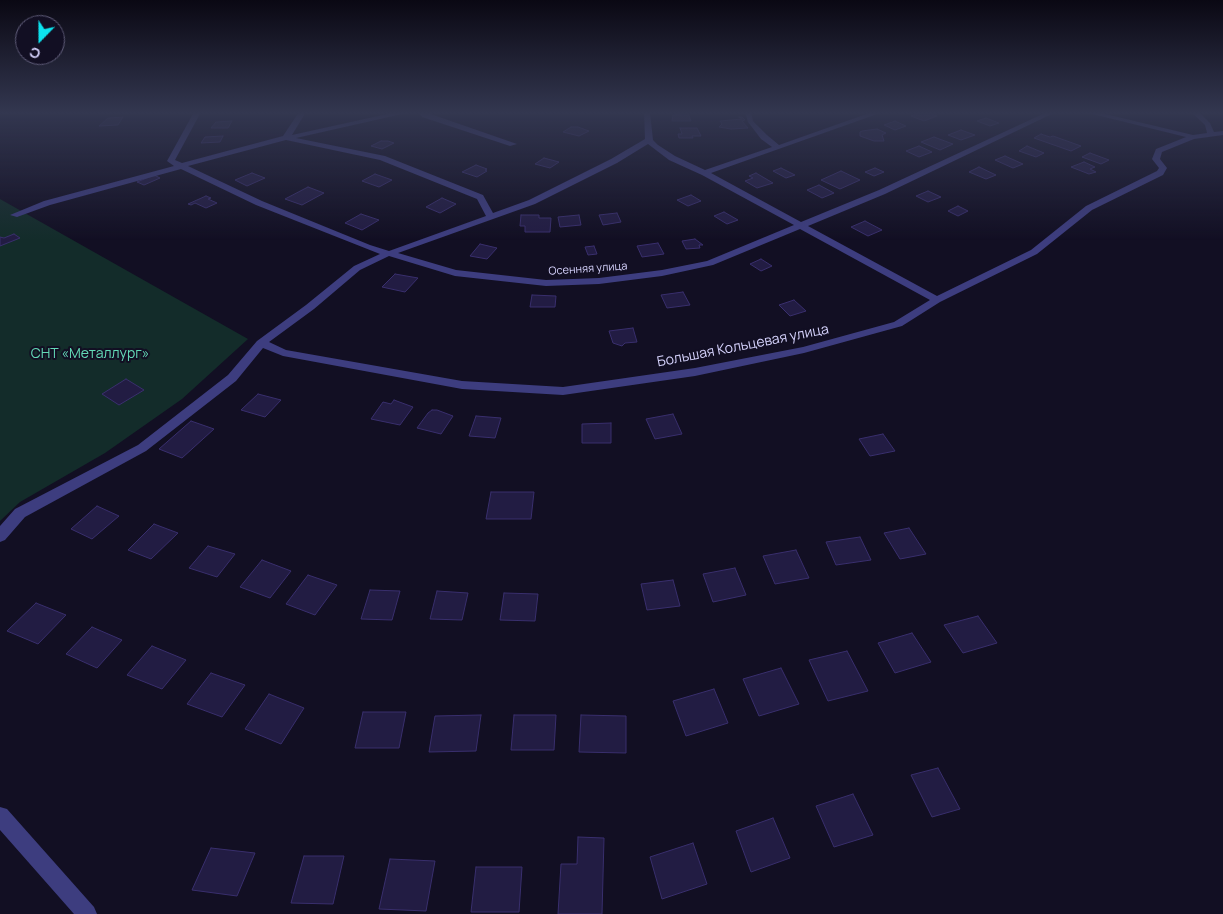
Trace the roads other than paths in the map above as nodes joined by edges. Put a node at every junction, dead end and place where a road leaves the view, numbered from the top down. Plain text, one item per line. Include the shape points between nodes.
1 (174, 155) edge
2 (226, 155) edge
3 (366, 155) edge
4 (625, 155) edge
5 (667, 155) edge
6 (759, 155) edge
7 (961, 155) edge
8 (1158, 155) edge
9 (183, 166) junction
10 (705, 173) junction
11 (14, 215) dead end
12 (491, 218) junction
13 (801, 225) junction
14 (389, 253) junction
15 (938, 300) junction
16 (261, 343) junction
17 (0, 536) edge
18 (0, 816) edge
19 (87, 914) edge

1 - 9 street via 171,161
2 - 9 street
3 - 12 street via 480,197
4 - 12 street via 532,202
5 - 10 street
6 - 10 street
7 - 13 street, Осенняя улица
8 - 15 street, Большая Кольцевая улица via 1156,159 1163,168 1160,173 1089,208 1034,252
9 - 11 street
9 - 14 street, Осенняя улица via 259,203
10 - 13 street
12 - 14 street
13 - 14 street, Осенняя улица via 710,263 599,281 546,283 455,273
13 - 15 street
14 - 16 street via 357,268
15 - 16 street, Большая Кольцевая улица via 898,324 804,350 695,372 563,391 462,385 283,353
16 - 17 street via 232,378 142,448 20,513
18 - 19 street

